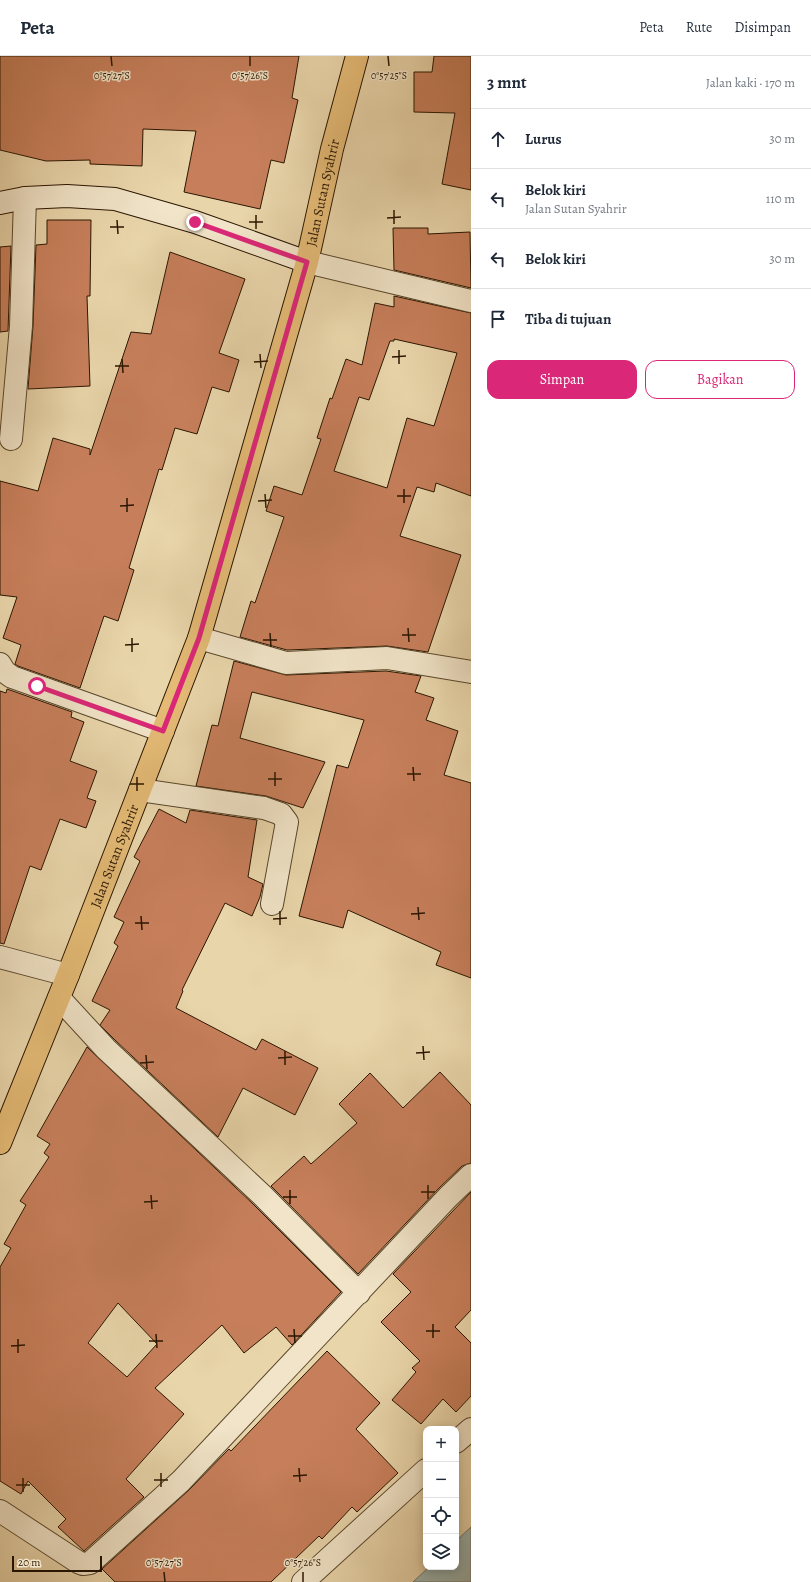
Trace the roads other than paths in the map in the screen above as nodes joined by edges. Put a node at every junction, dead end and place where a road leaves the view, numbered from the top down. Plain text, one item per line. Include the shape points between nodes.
1 (357, 56) edge
2 (25, 198) junction
3 (0, 203) edge
4 (307, 262) junction
5 (471, 301) edge
6 (11, 439) dead end
7 (199, 638) junction
8 (0, 664) edge
9 (471, 672) edge
10 (163, 731) junction
11 (140, 790) junction
12 (272, 904) dead end
13 (0, 957) edge
14 (68, 976) junction
15 (59, 998) junction
16 (0, 1143) edge
17 (471, 1175) edge
18 (359, 1292) junction
19 (471, 1428) edge
20 (459, 1439) edge
21 (423, 1473) edge
22 (0, 1511) edge
23 (303, 1582) edge

1 - 4 main road, Jalan Sutan Syahrir via 332,149
2 - 3 street
2 - 4 street via 67,196 115,199 195,222
2 - 6 street via 21,326
4 - 5 street
4 - 7 main road, Jalan Sutan Syahrir
7 - 9 street via 286,663 387,658
7 - 10 main road, Jalan Sutan Syahrir
8 - 10 street via 12,677
10 - 11 main road, Jalan Sutan Syahrir
11 - 12 street via 264,808 281,814 287,822
11 - 14 main road, Jalan Sutan Syahrir
13 - 14 street
14 - 15 main road, Jalan Sutan Syahrir
15 - 16 main road, Jalan Sutan Syahrir
15 - 18 street via 106,1049 262,1194
17 - 18 street
18 - 22 street via 181,1482 90,1563 78,1562
19 - 20 street
21 - 23 street

